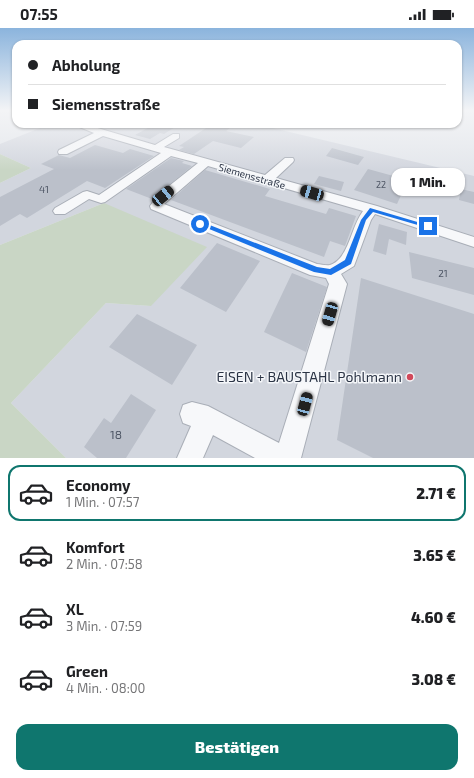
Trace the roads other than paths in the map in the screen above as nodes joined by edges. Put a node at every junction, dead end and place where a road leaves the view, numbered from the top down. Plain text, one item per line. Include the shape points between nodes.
1 (93, 130) edge
2 (105, 130) edge
3 (101, 133) junction
4 (176, 136) dead end
5 (156, 148) junction
6 (63, 152) dead end
7 (169, 152) junction
8 (290, 160) dead end
9 (205, 162) junction
10 (267, 180) junction
11 (372, 209) junction
12 (60, 211) dead end
13 (474, 242) edge
14 (331, 272) junction
15 (190, 458) edge
16 (281, 458) edge
17 (288, 458) edge

1 - 3 street, Siemensstraße
2 - 3 street
3 - 5 street, Siemensstraße
3 - 6 street
4 - 5 street
5 - 7 street, Siemensstraße
7 - 9 street, Siemensstraße
7 - 12 street via 101,199 87,195
8 - 10 street
9 - 10 street, Siemensstraße
9 - 14 street via 163,196 156,206 316,270
10 - 11 street, Siemensstraße
11 - 13 street, Siemensstraße
11 - 14 street via 364,220 348,262
14 - 17 street via 338,284
15 - 16 street via 200,416

